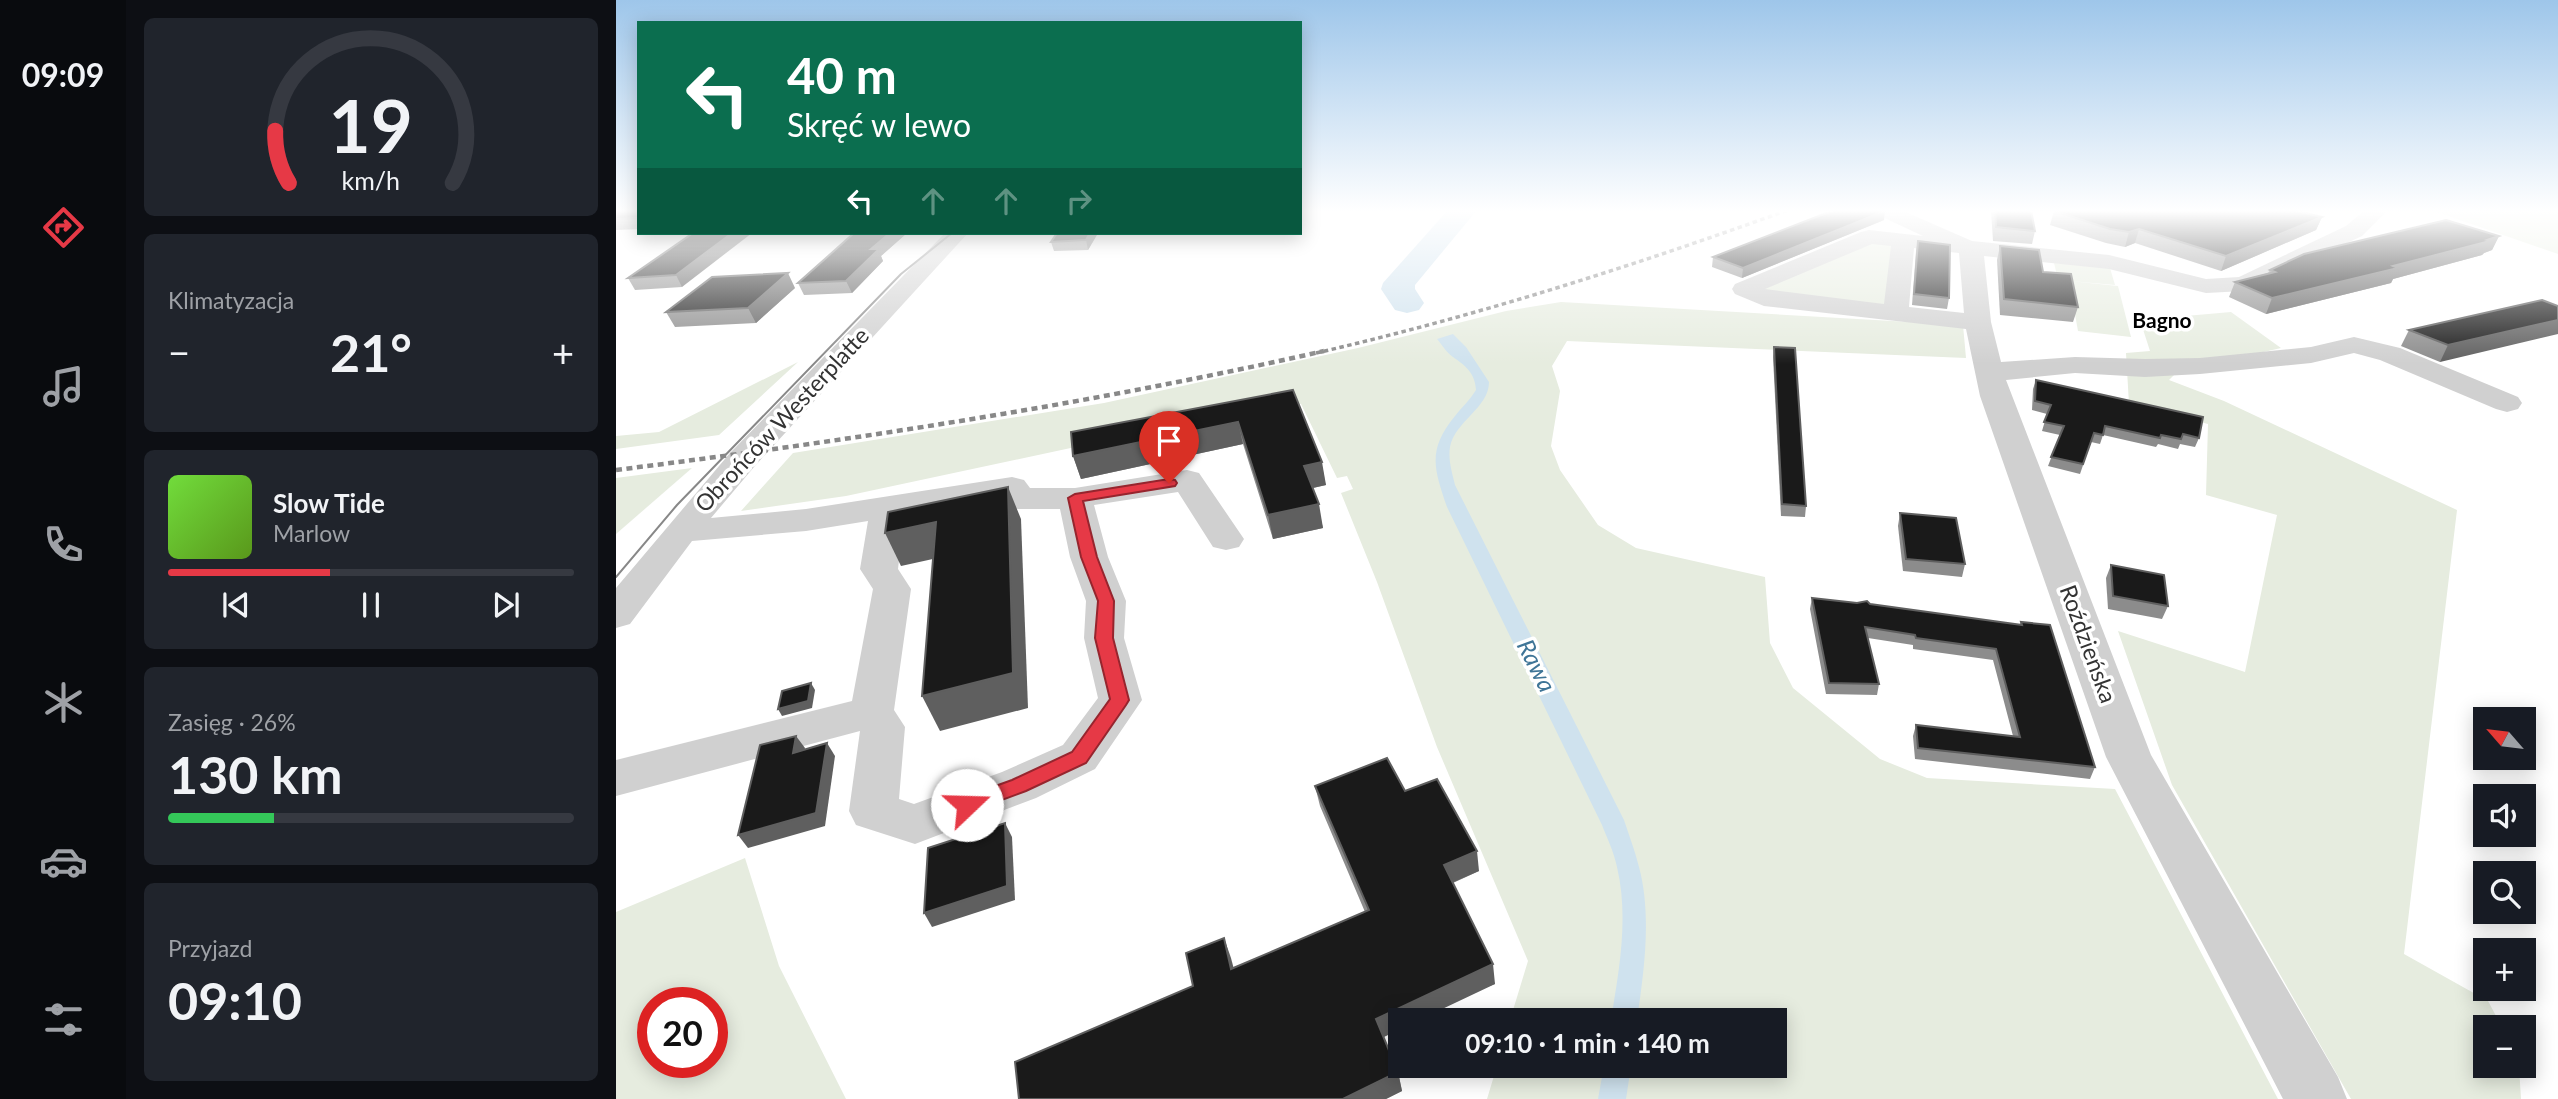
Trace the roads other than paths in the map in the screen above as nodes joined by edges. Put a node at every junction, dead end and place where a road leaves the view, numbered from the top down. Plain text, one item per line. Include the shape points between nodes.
1 (930, 261) edge
2 (1811, 261) edge
3 (1901, 261) edge
4 (1973, 261) edge
5 (2102, 261) edge
6 (2285, 261) edge
7 (1896, 313) junction
8 (1978, 322) junction
9 (1987, 369) junction
10 (2507, 403) dead end
11 (1075, 498) junction
12 (888, 506) junction
13 (681, 531) junction
14 (1226, 539) dead end
15 (616, 615) edge
16 (872, 712) junction
17 (616, 778) edge
18 (2316, 1099) edge

1 - 13 street, Obrońców Westerplatte
2 - 7 street via 1744,289 1764,298
3 - 7 street
4 - 8 street, Roździeńska
5 - 6 street via 2206,286 2244,284
7 - 8 street
8 - 9 street, Roździeńska
9 - 10 street via 2200,366 2311,355 2354,345 2390,354
9 - 18 street, Roździeńska via 2129,757
11 - 12 street via 1018,499 1012,487
11 - 14 street via 1187,480
11 - 16 street via 1089,557 1106,601 1104,638 1120,700 1079,757 1019,786 915,824 873,811 883,727
12 - 13 street via 806,520
12 - 16 street via 879,569 892,589
13 - 15 street, Obrońców Westerplatte
16 - 17 street

